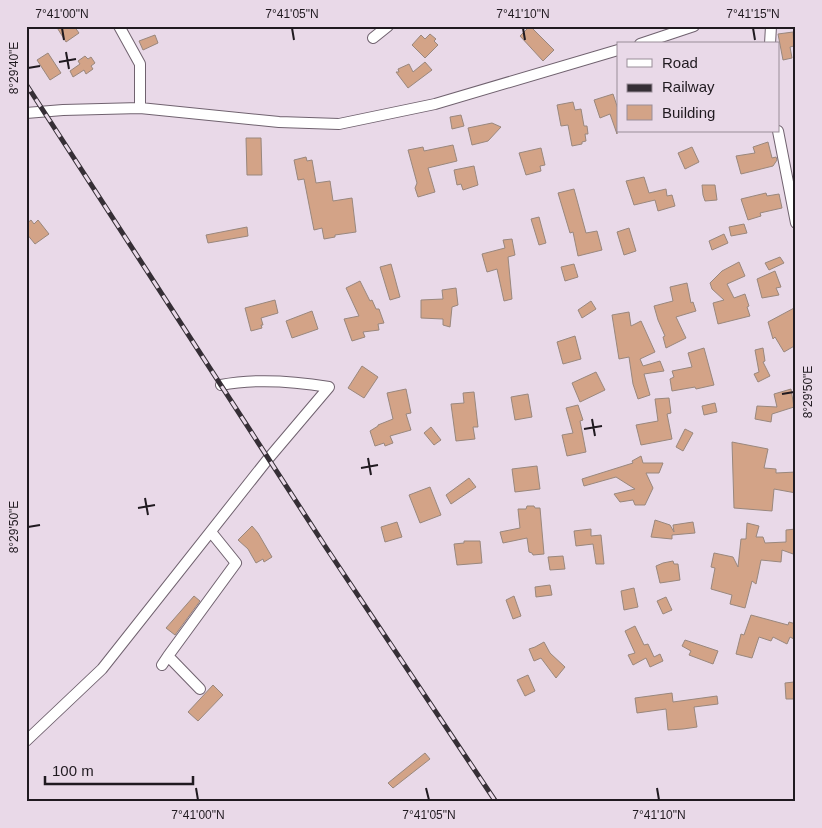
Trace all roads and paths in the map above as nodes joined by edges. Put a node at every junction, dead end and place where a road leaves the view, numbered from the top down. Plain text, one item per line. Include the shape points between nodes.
1 (119, 26) edge
2 (388, 26) edge
3 (694, 26) edge
4 (771, 26) edge
5 (373, 38) dead end
6 (646, 42) edge
7 (770, 42) edge
8 (617, 50) edge
9 (140, 108) junction
10 (26, 113) edge
11 (778, 132) edge
12 (796, 224) edge
13 (221, 385) dead end
14 (212, 532) junction
15 (200, 689) dead end
16 (26, 741) edge

1 - 9 street via 140,64
2 - 5 street
3 - 6 street
4 - 7 street
8 - 9 street via 436,104 339,124 280,122
9 - 10 street
11 - 12 street
13 - 14 street via 268,380 329,387
14 - 15 street via 236,563 165,661
14 - 16 street via 102,669

